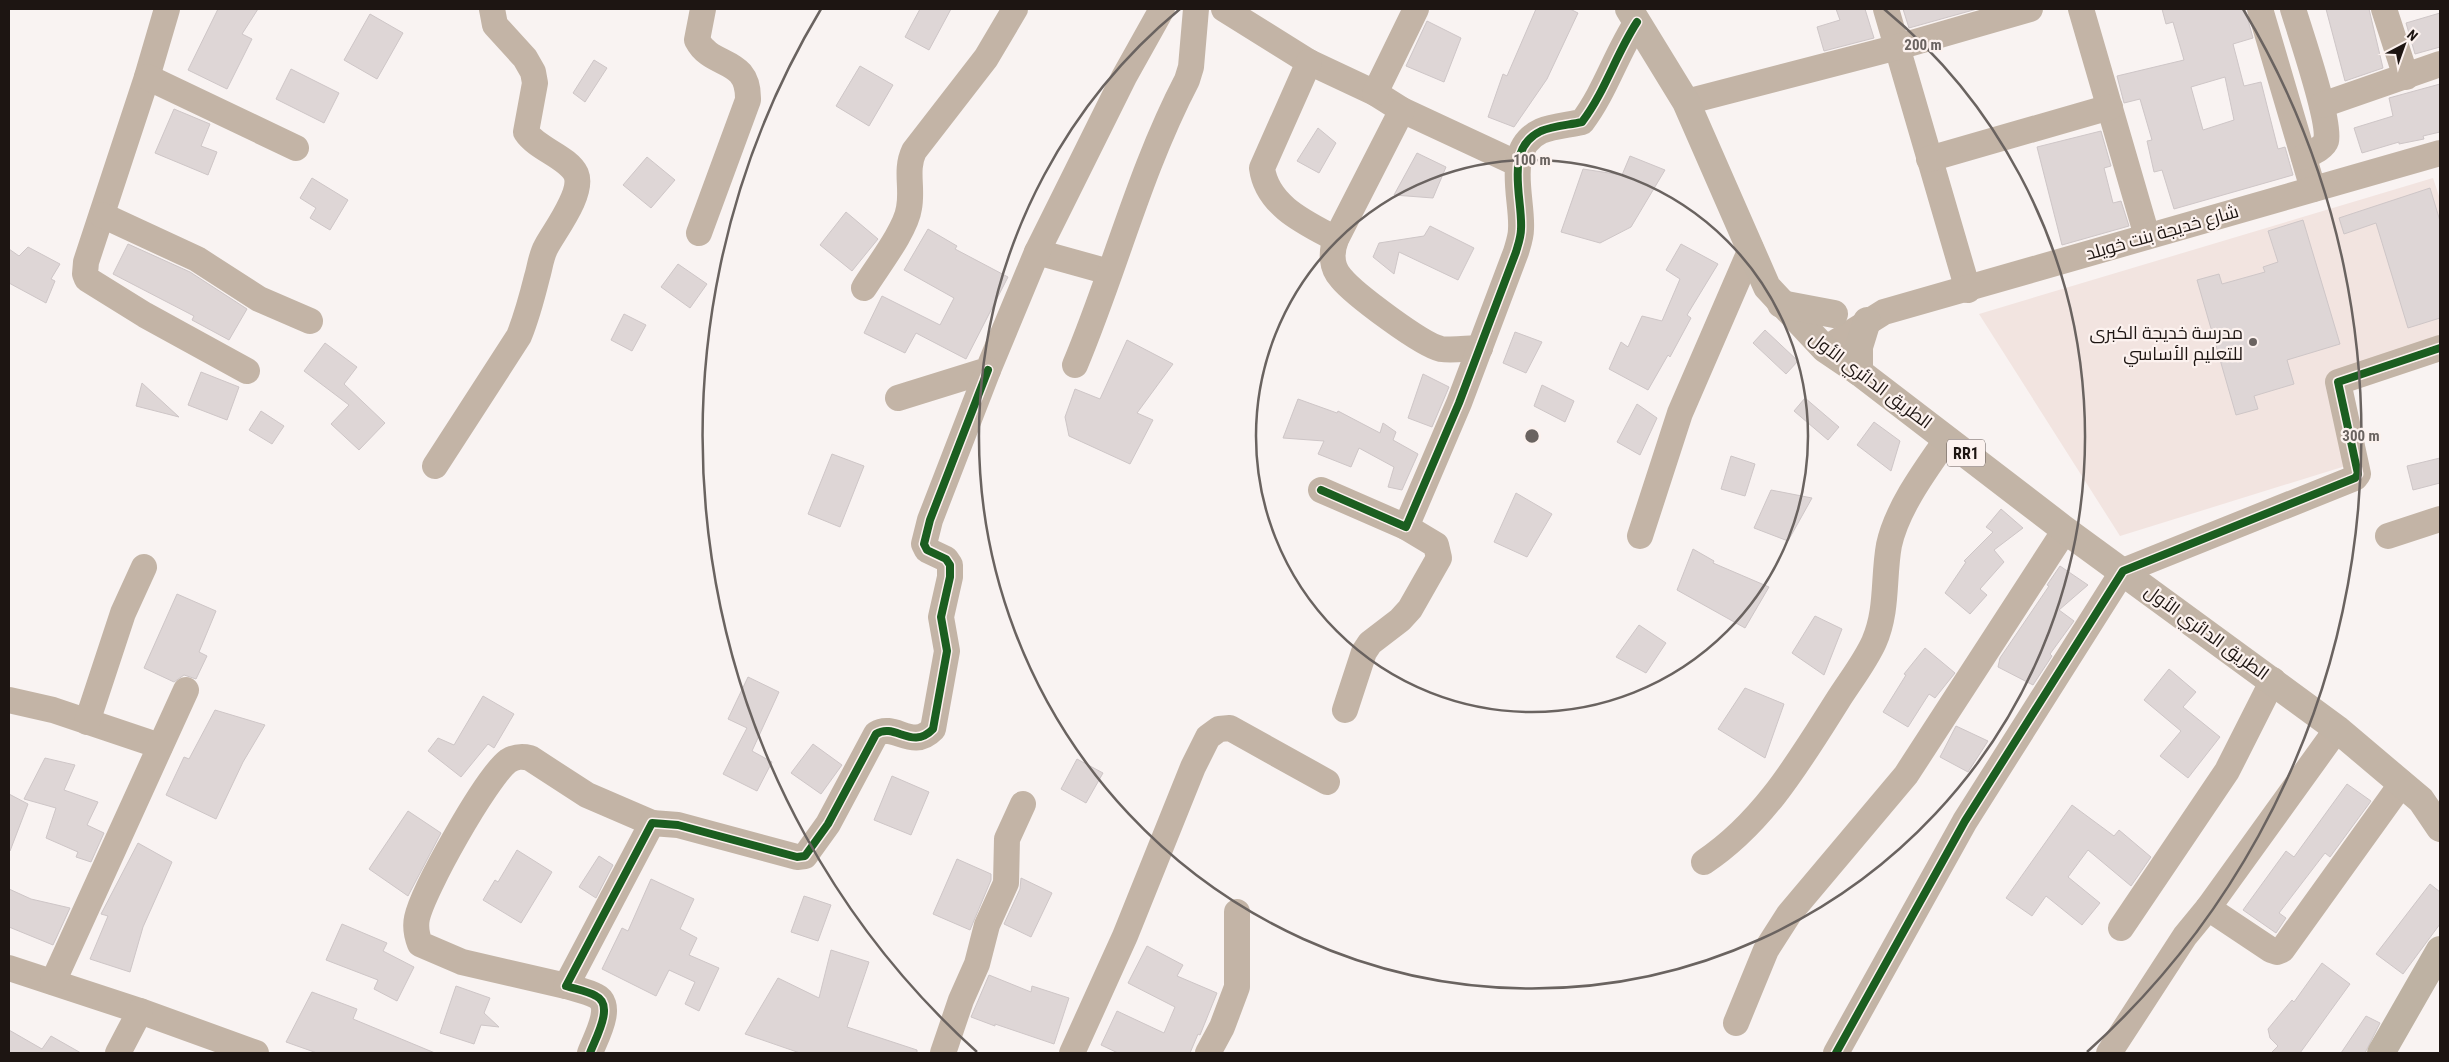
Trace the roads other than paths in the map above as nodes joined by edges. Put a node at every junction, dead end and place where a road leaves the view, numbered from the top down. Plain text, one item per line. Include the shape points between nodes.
1 (166, 9) edge
2 (492, 9) edge
3 (703, 9) edge
4 (1015, 9) edge
5 (1162, 9) edge
6 (1196, 9) edge
7 (1224, 9) edge
8 (1416, 9) edge
9 (1886, 9) edge
10 (2030, 9) edge
11 (2081, 9) edge
12 (2260, 9) edge
13 (2293, 9) edge
14 (2384, 9) edge
15 (1633, 15) edge
16 (1898, 47) junction
17 (1309, 62) junction
18 (2440, 64) edge
19 (2406, 76) junction
20 (147, 77) junction
21 (1375, 93) junction
22 (1686, 102) junction
23 (2322, 106) junction
24 (2110, 107) junction
25 (1402, 110) junction
26 (296, 148) dead end
27 (2440, 153) edge
28 (2304, 157) junction
29 (1929, 159) junction
30 (1518, 164) junction
31 (2313, 189) junction
32 (102, 215) junction
33 (699, 233) dead end
34 (2147, 236) junction
35 (1336, 238) junction
36 (1751, 249) junction
37 (1037, 252) junction
38 (1108, 272) junction
39 (864, 288) dead end
40 (1968, 290) junction
41 (1781, 304) junction
42 (1834, 314) junction
43 (1876, 316) junction
44 (310, 321) dead end
45 (1817, 342) junction
46 (1480, 348) junction
47 (2440, 348) edge
48 (1075, 365) dead end
49 (988, 370) junction
50 (247, 371) dead end
51 (1859, 372) junction
52 (898, 398) dead end
53 (1947, 439) junction
54 (435, 466) dead end
55 (1320, 490) dead end
56 (2440, 519) edge
57 (1406, 527) junction
58 (2065, 530) junction
59 (1640, 536) dead end
60 (2388, 536) dead end
61 (144, 567) dead end
62 (2123, 571) junction
63 (2273, 680) junction
64 (186, 690) dead end
65 (9, 700) edge
66 (1345, 710) dead end
67 (88, 722) junction
68 (2337, 729) junction
69 (160, 746) junction
70 (1328, 782) dead end
71 (2421, 797) edge
72 (1022, 804) dead end
73 (652, 823) junction
74 (2440, 828) edge
75 (1704, 862) dead end
76 (2208, 908) junction
77 (1237, 912) dead end
78 (2121, 928) dead end
79 (2440, 950) edge
80 (9, 968) edge
81 (2440, 978) edge
82 (53, 982) junction
83 (566, 986) junction
84 (140, 1011) junction
85 (1736, 1023) dead end
86 (118, 1053) edge
87 (256, 1053) edge
88 (590, 1053) edge
89 (943, 1053) edge
90 (1072, 1053) edge
91 (1208, 1053) edge
92 (1836, 1053) edge
93 (2109, 1053) edge
94 (2381, 1053) edge
95 (2396, 1053) edge

1 - 20 street
2 - 54 street via 496,25 533,72 535,83 526,132 531,140 571,167 578,185 575,197 544,250 519,336
3 - 33 street via 697,34 700,46 741,74 747,82 748,95
4 - 39 street via 981,65 914,151 909,161 910,198 905,222
5 - 37 street via 1124,77
6 - 38 street via 1187,80 1151,156
7 - 17 street
8 - 21 street
9 - 16 street
10 - 16 street
11 - 24 street
12 - 28 street
13 - 23 street
14 - 19 street
15 - 22 main road, الطريق الدائري الأول / RR1
15 - 30 street via 1593,108 1582,122 1542,131 1528,139
16 - 22 street
16 - 29 street
17 - 21 street
17 - 35 street via 1262,168 1263,176 1280,204 1296,218
18 - 19 street
19 - 23 street
20 - 26 street
20 - 32 street
21 - 25 street
22 - 36 main road, الطريق الدائري الأول / RR1
23 - 28 street via 2326,142
24 - 29 street
24 - 34 street
25 - 30 street
25 - 35 street
27 - 31 street, شارع خديجة بنت خويلد
28 - 31 street
29 - 40 street
30 - 46 street via 1521,230
31 - 34 street, شارع خديجة بنت خويلد
32 - 44 street via 197,259 259,299
32 - 50 street via 86,262 87,279
34 - 40 street, شارع خديجة بنت خويلد
35 - 46 street via 1332,248 1333,263 1341,278 1371,304 1430,345 1443,349
36 - 41 main road, الطريق الدائري الأول / RR1 via 1767,287
36 - 59 street via 1680,413
37 - 38 street
37 - 49 street
38 - 48 street via 1094,321
40 - 43 street, شارع خديجة بنت خويلد
41 - 42 main road
41 - 45 main road, الطريق الدائري الأول / RR1
42 - 43 street via 1867,306
42 - 45 street
43 - 45 street
43 - 51 main road via 1859,347
45 - 51 main road, الطريق الدائري الأول / RR1
46 - 57 street
47 - 62 street via 2338,382 2358,474 2355,478
49 - 52 street
49 - 73 street via 930,520 924,544 927,550 941,555 950,565 941,617 947,651 933,729 918,739 886,732 876,734 828,824 805,856 797,857 678,825
51 - 53 main road, الطريق الدائري الأول / RR1
53 - 58 main road, الطريق الدائري الأول / RR1
53 - 75 street via 1905,504 1889,544 1885,606 1874,643 1795,768 1739,835
55 - 57 street
56 - 60 street
57 - 66 street via 1436,545 1439,558 1410,609 1364,652
58 - 62 main road, الطريق الدائري الأول / RR1
58 - 85 street via 1906,775 1775,933
61 - 67 street via 123,613
62 - 63 main road, الطريق الدائري الأول / RR1
62 - 92 street via 1966,821
63 - 68 main road, الطريق الدائري الأول / RR1
63 - 78 street via 2227,771
64 - 69 street
65 - 67 street
67 - 69 street
68 - 71 main road, الطريق الدائري الأول / RR1
68 - 76 street
69 - 82 street
70 - 90 street via 1230,728 1219,729 1208,738
71 - 74 main road, الطريق الدائري الأول
71 - 76 street via 2282,950 2271,950
72 - 89 street via 1007,839 1006,883 987,926 977,964
73 - 83 street
73 - 83 street via 587,796 530,758 520,756 507,762 479,797 455,838 416,918 420,944 462,962
76 - 93 street via 2185,936
77 - 91 street via 1237,987 1222,1028
79 - 94 highway
80 - 82 street
81 - 95 highway
82 - 84 street
83 - 88 street via 598,996 604,1004 605,1013
84 - 86 street
84 - 87 street

